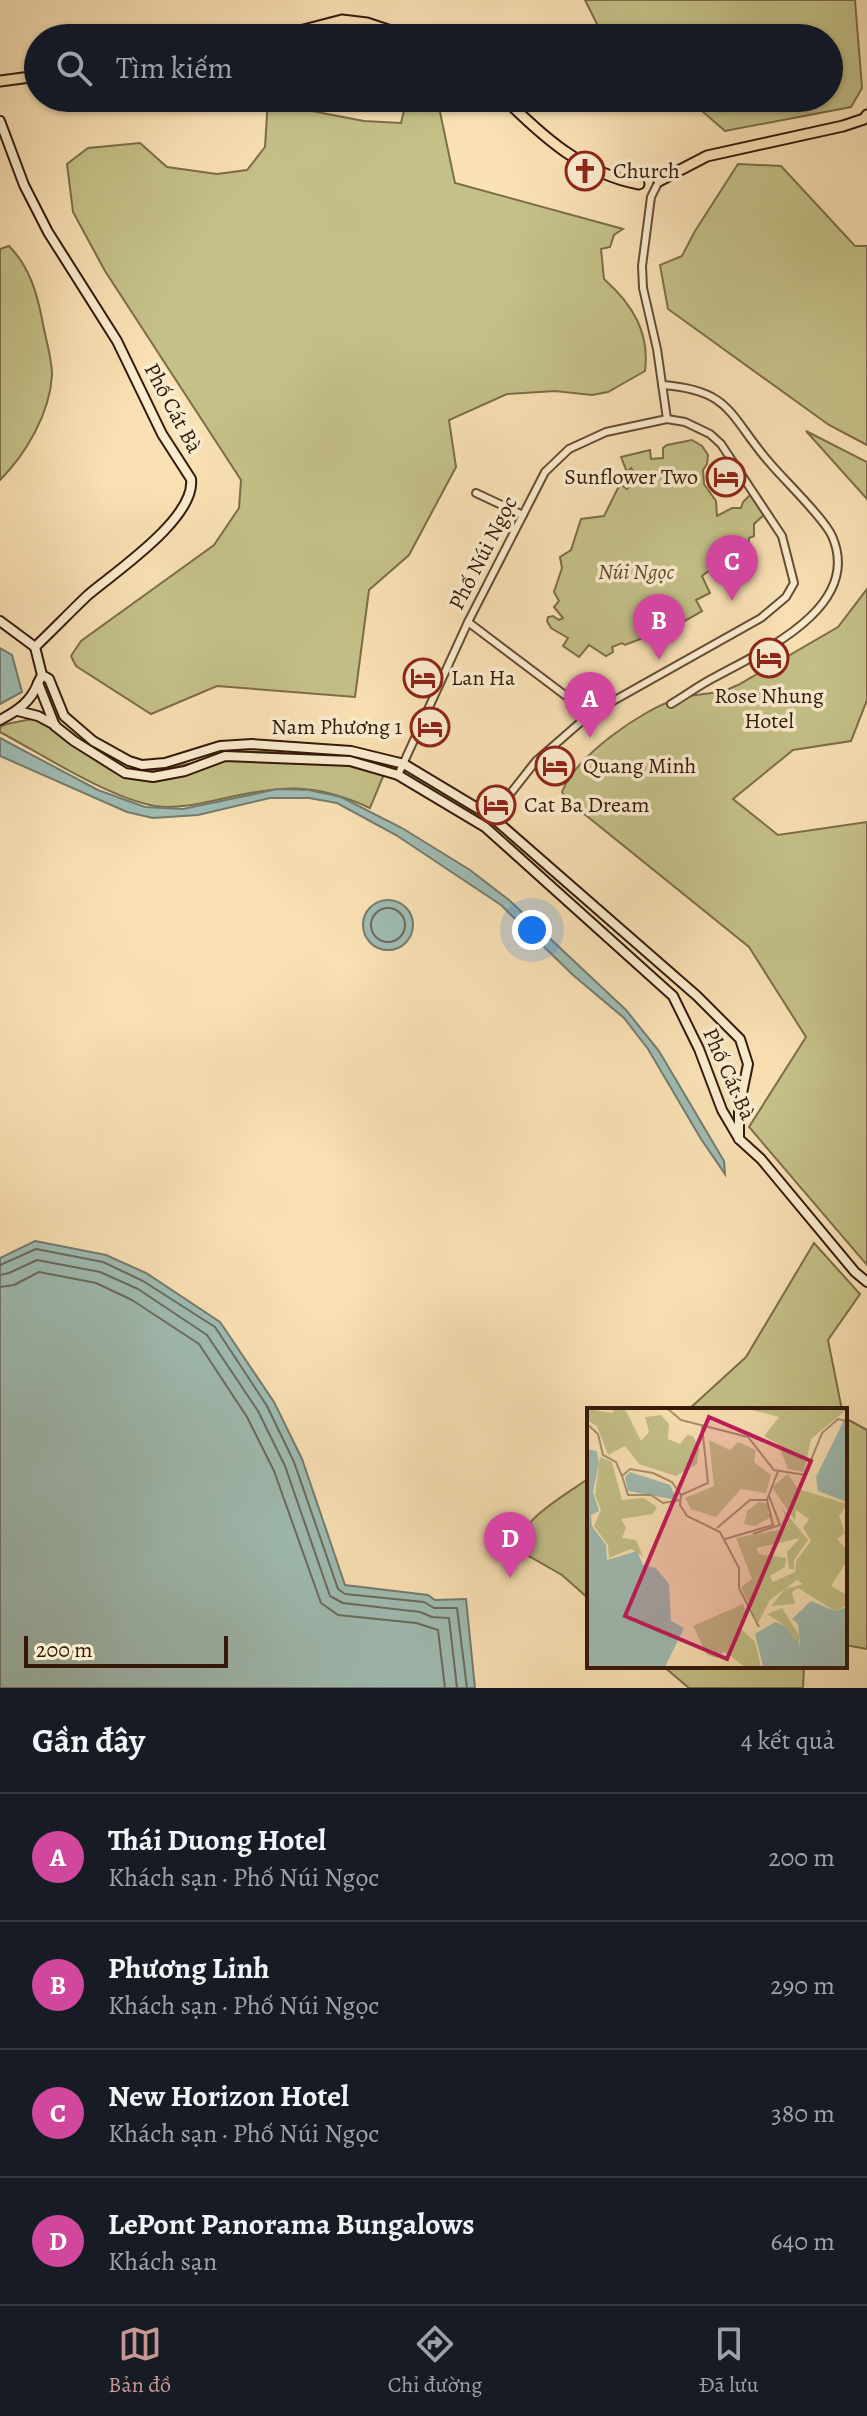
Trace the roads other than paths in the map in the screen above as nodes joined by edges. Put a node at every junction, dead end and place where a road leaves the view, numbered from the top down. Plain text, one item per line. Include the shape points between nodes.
1 (327, 24) edge
2 (370, 24) edge
3 (24, 78) edge
4 (0, 81) edge
5 (518, 112) edge
6 (867, 115) edge
7 (0, 121) edge
8 (659, 181) junction
9 (639, 184) junction
10 (651, 197) junction
11 (662, 385) junction
12 (667, 419) junction
13 (476, 493) dead end
14 (523, 515) junction
15 (0, 621) edge
16 (468, 622) junction
17 (35, 647) junction
18 (40, 679) junction
19 (671, 704) dead end
20 (18, 711) junction
21 (590, 714) junction
22 (64, 716) junction
23 (0, 720) edge
24 (55, 726) junction
25 (265, 745) junction
26 (265, 756) junction
27 (404, 764) junction
28 (142, 765) junction
29 (398, 775) junction
30 (140, 776) junction
31 (492, 817) junction
32 (485, 827) junction
33 (599, 912) junction
34 (591, 921) junction
35 (739, 1139) junction
36 (867, 1282) edge

1 - 2 main road
3 - 4 main road
5 - 9 main road via 570,155
6 - 8 main road via 843,126 707,156
7 - 17 main road, Phố Cát Bà via 48,232 117,341 192,488 157,536
8 - 9 main road
8 - 10 street
9 - 10 street
10 - 11 street via 643,288
11 - 12 street
11 - 19 street via 709,394 732,411 764,457 827,527 838,559 824,600 800,626
12 - 14 street, Phố Núi Ngọc via 606,432 569,449 545,472
12 - 21 street via 698,427 721,444 782,536 794,583 761,618
13 - 14 street
14 - 16 street, Phố Núi Ngọc
15 - 17 main road
16 - 21 street
16 - 27 street, Phố Núi Ngọc
17 - 18 main road
18 - 20 main road
18 - 22 main road via 49,679
18 - 24 main road
20 - 23 main road
20 - 24 main road, Phố Cát Bà
21 - 31 street via 536,761
22 - 24 main road
22 - 28 main road via 120,758
24 - 30 main road, Phố Cát Bà via 125,773
25 - 26 main road
25 - 27 main road, Phố Cát Bà via 351,751
25 - 28 main road, Phố Cát Bà via 220,746
26 - 29 main road, Phố Cát Bà via 350,761
26 - 30 main road, Phố Cát Bà via 225,756 185,771
27 - 29 street, Phố Núi Ngọc
27 - 31 main road, Phố Cát Bà
28 - 30 main road
29 - 32 main road, Phố Cát Bà
31 - 32 main road
31 - 33 main road, Phố Cát Bà
32 - 34 main road, Phố Cát Bà
33 - 34 main road
33 - 35 main road, Phố Cát Bà via 740,1039 748,1064
34 - 35 main road, Phố Cát Bà via 673,996
35 - 36 main road

